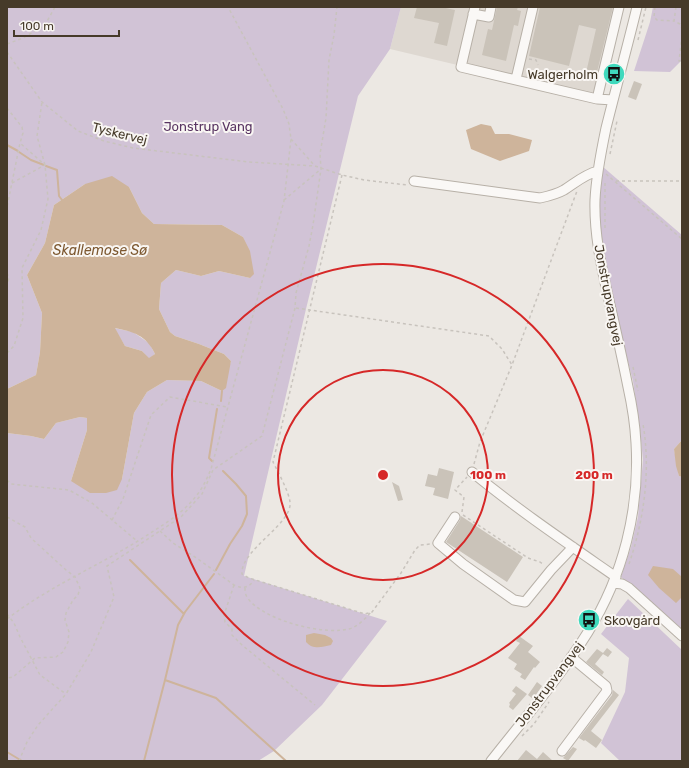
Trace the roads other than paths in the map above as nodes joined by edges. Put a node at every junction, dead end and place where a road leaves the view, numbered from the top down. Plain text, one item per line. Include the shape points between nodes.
1 (491, 7) edge
2 (533, 7) edge
3 (619, 7) edge
4 (637, 7) edge
5 (474, 10) edge
6 (516, 79) junction
7 (597, 99) junction
8 (613, 100) junction
9 (602, 173) junction
10 (414, 181) road end
11 (472, 472) road end
12 (455, 517) dead end
13 (573, 547) junction
14 (615, 580) junction
15 (681, 634) edge
16 (571, 657) junction
17 (562, 752) dead end
18 (491, 761) edge

1 - 5 street via 489,17
2 - 6 street
3 - 7 street
4 - 8 street, Jonstrupvangvej
5 - 6 street via 461,67
6 - 7 street
7 - 8 street
8 - 9 street, Jonstrupvangvej
9 - 10 street via 590,173 559,193 540,198
9 - 14 street, Jonstrupvangvej via 595,201 596,231 629,392 637,471 629,534
11 - 13 street
12 - 13 street via 438,543 514,600 525,602 550,570
13 - 14 street
14 - 15 street via 629,588
14 - 16 street, Jonstrupvangvej via 592,625
16 - 17 street via 606,686 607,690
16 - 18 street, Jonstrupvangvej

